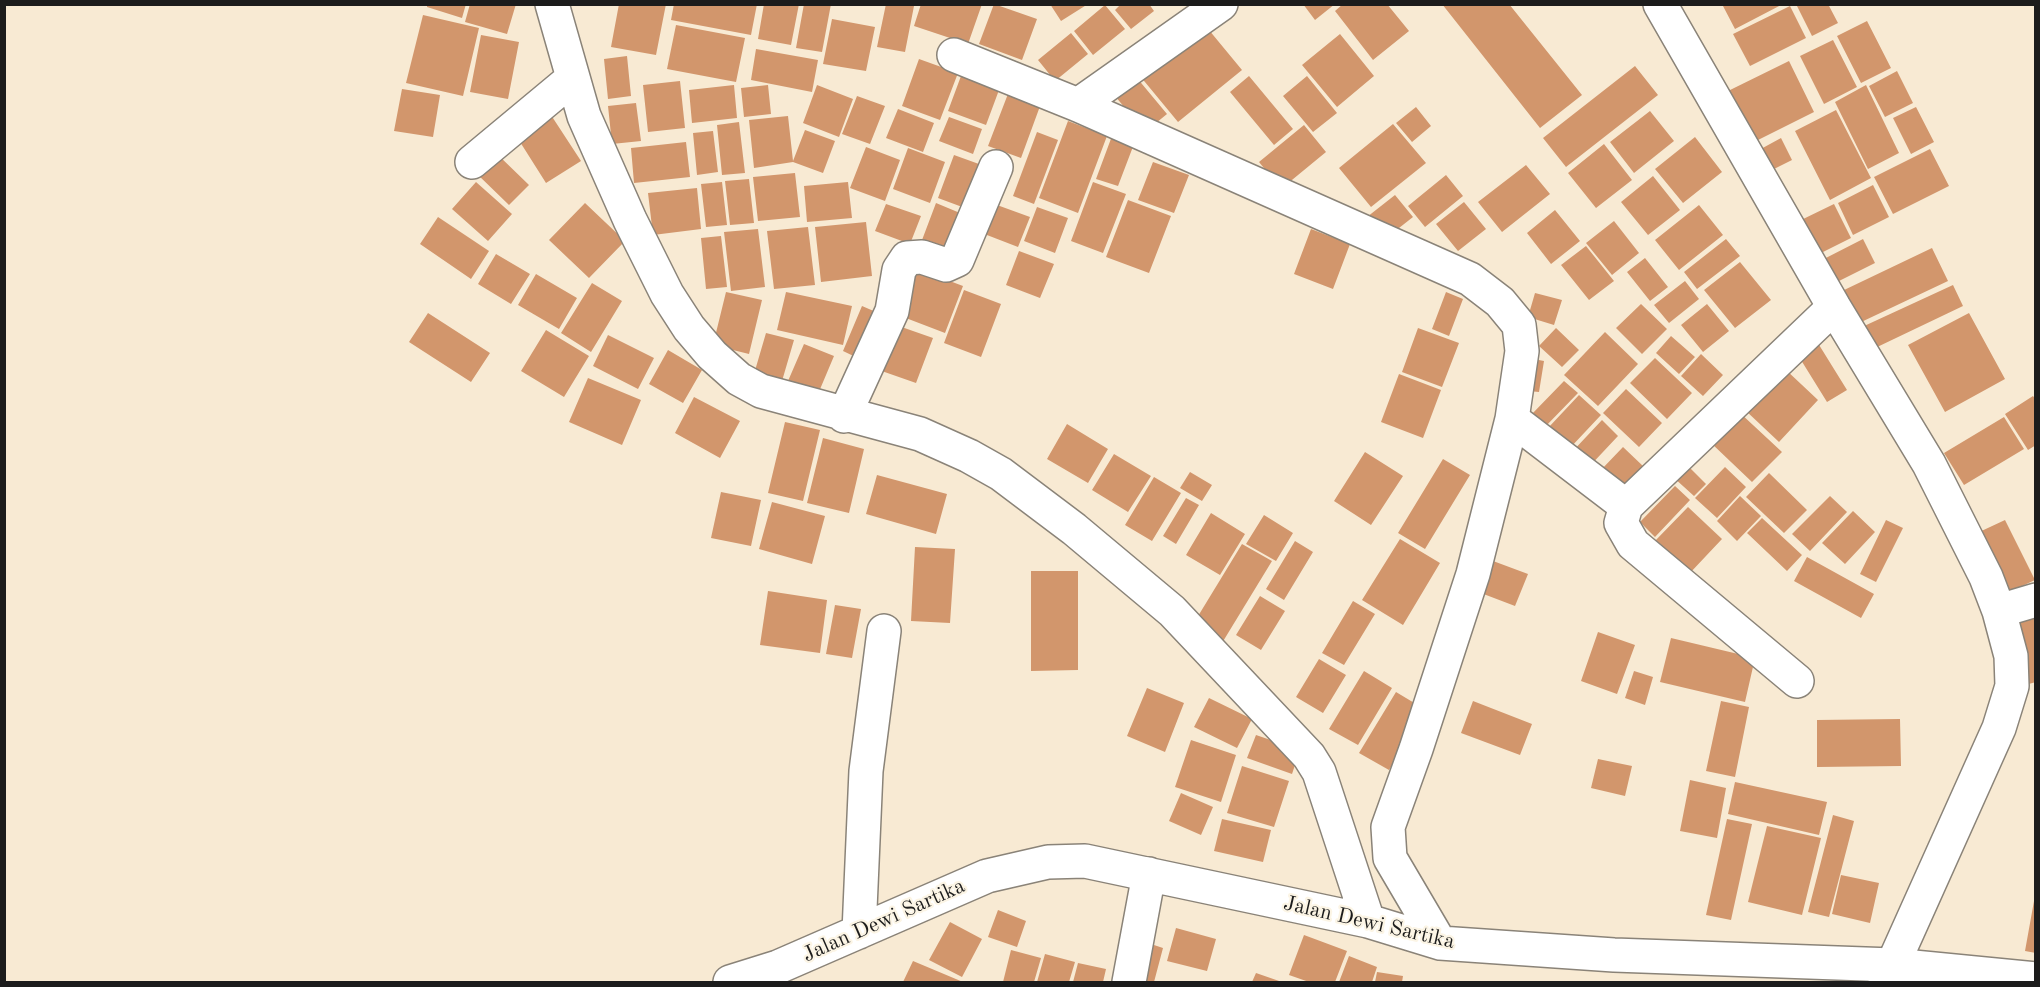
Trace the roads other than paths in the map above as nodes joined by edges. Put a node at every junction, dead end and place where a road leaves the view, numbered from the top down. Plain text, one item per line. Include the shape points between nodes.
1 (552, 4) edge
2 (1221, 4) edge
3 (1660, 4) edge
4 (954, 55) dead end
5 (573, 78) junction
6 (1078, 105) junction
7 (472, 162) dead end
8 (996, 167) dead end
9 (1834, 307) junction
10 (844, 416) junction
11 (1512, 419) junction
12 (1626, 506) junction
13 (2036, 600) edge
14 (1999, 611) junction
15 (884, 631) dead end
16 (1797, 681) dead end
17 (1149, 874) junction
18 (1368, 921) junction
19 (859, 932) junction
20 (1440, 943) junction
21 (1889, 974) edge
22 (775, 975) edge
23 (2036, 979) edge
24 (730, 982) edge
25 (1129, 982) edge

1 - 5 street
2 - 6 street
3 - 9 street
4 - 6 street
5 - 7 street
5 - 10 street via 584,116 630,220 667,294 689,328 739,379 761,392
6 - 11 street via 1470,279 1500,302 1519,325 1522,351
8 - 10 street via 957,260 946,265 921,257 907,258 899,270 892,311
9 - 12 street
9 - 14 street via 1929,464
10 - 18 street via 920,434 1001,474 1172,611 1293,739 1319,772
11 - 12 street
11 - 20 street via 1473,574 1388,827 1390,858
12 - 16 street via 1621,523 1632,544
13 - 14 street
14 - 21 street via 2011,656 2012,686 2007,705
15 - 19 street via 866,771
17 - 18 street, Jalan Dewi Sartika
17 - 19 street, Jalan Dewi Sartika via 1085,861 1017,868 987,876
17 - 25 street
18 - 20 street, Jalan Dewi Sartika
19 - 22 street, Jalan Dewi Sartika
20 - 21 street, Jalan Dewi Sartika
21 - 23 street, Jalan Dewi Sartika
22 - 24 street, Jalan Dewi Sartika

